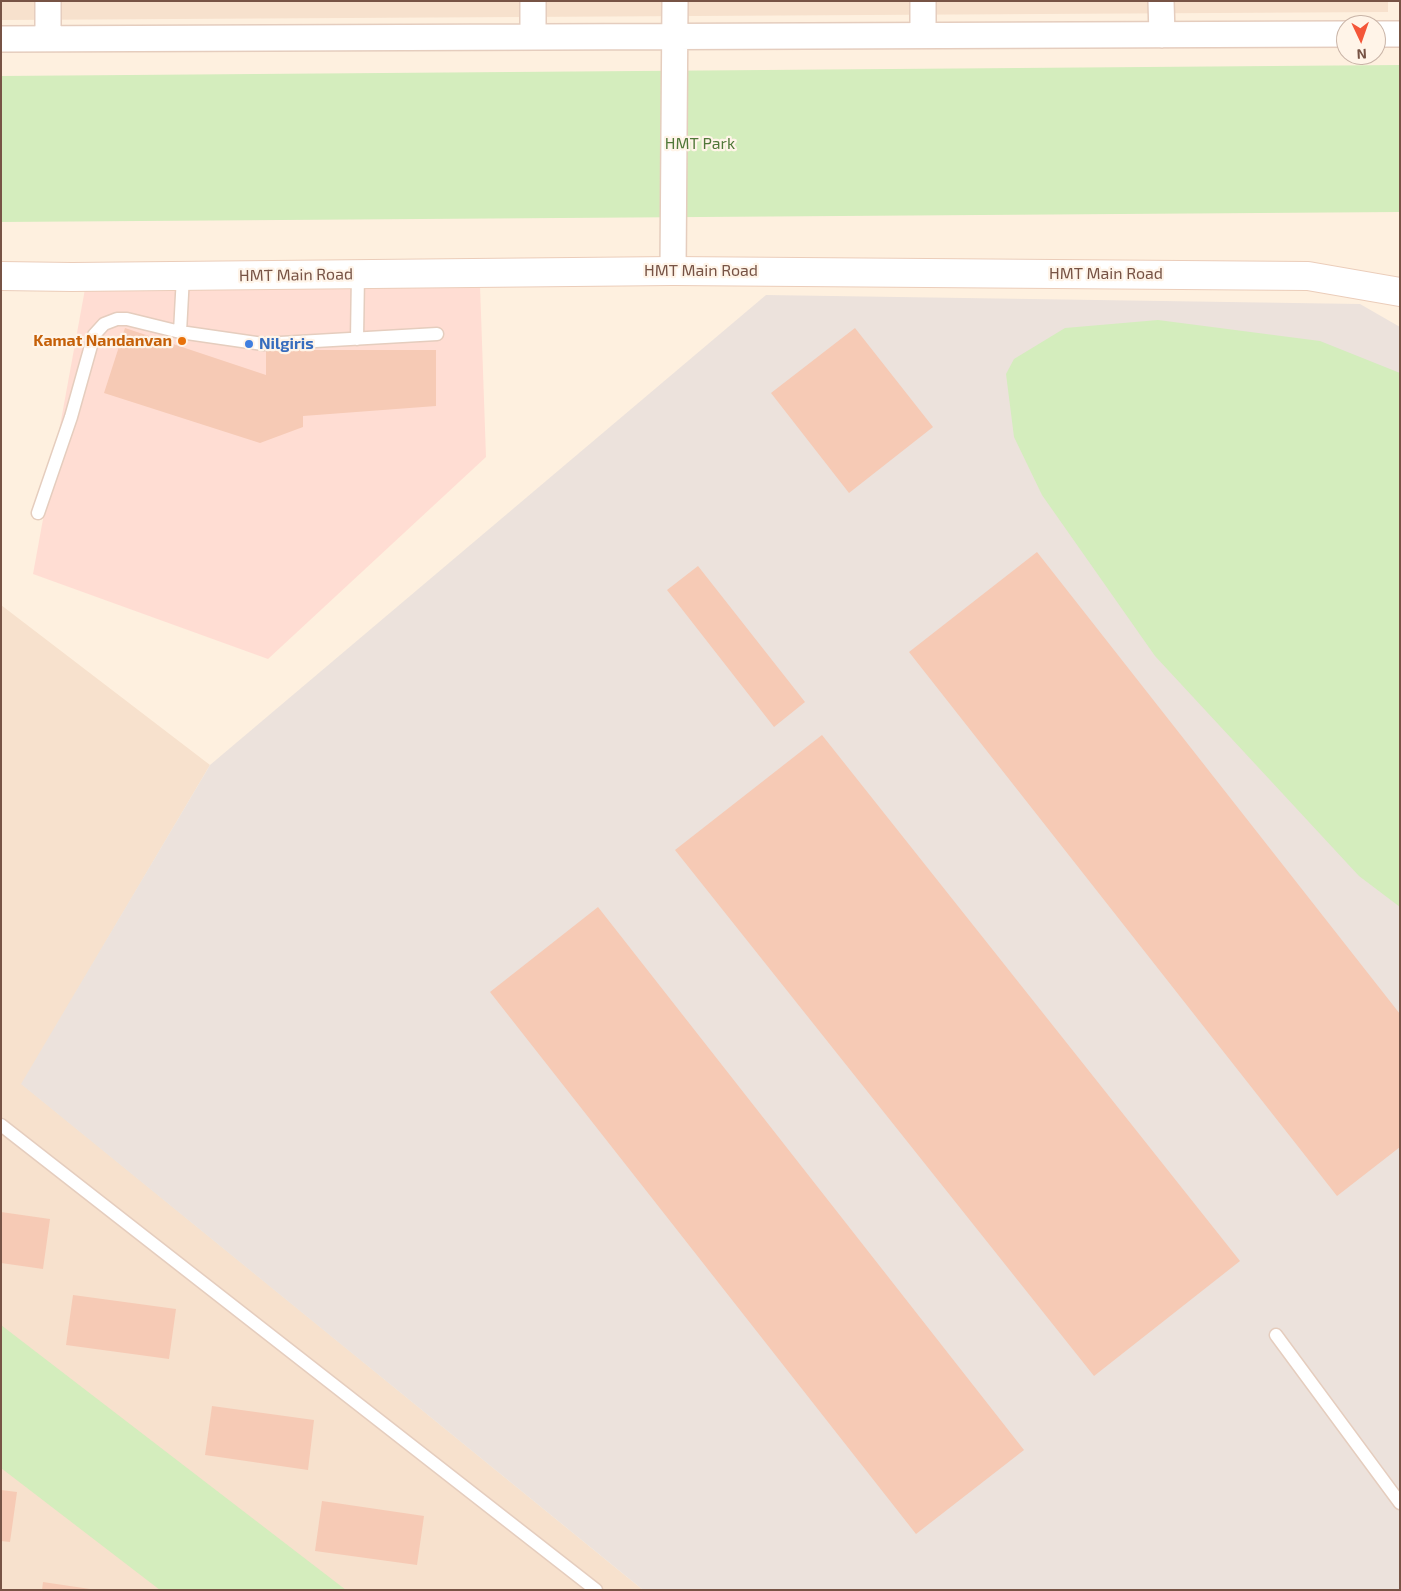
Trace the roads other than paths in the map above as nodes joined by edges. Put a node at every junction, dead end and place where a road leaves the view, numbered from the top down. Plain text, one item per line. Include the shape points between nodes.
1 (48, 1) edge
2 (533, 1) edge
3 (675, 1) edge
4 (923, 1) edge
5 (1161, 1) edge
6 (1336, 34) edge
7 (1386, 34) edge
8 (1400, 34) edge
9 (923, 35) junction
10 (1162, 35) junction
11 (675, 36) junction
12 (533, 37) junction
13 (1, 38) edge
14 (48, 38) junction
15 (673, 271) junction
16 (358, 274) junction
17 (1, 276) edge
18 (183, 276) junction
19 (1400, 292) edge
20 (180, 332) junction
21 (438, 334) dead end
22 (357, 339) junction
23 (38, 513) dead end
24 (1, 1125) edge
25 (1276, 1335) dead end
26 (1400, 1503) edge
27 (596, 1590) edge

1 - 14 street
2 - 12 street
3 - 11 street
4 - 9 street
5 - 10 street
6 - 10 street
7 - 8 street
9 - 10 street
9 - 11 street
11 - 12 street
11 - 15 street
12 - 14 street
13 - 14 street
15 - 16 street, HMT Main Road
15 - 19 street, HMT Main Road via 1308,276
16 - 18 street, HMT Main Road
16 - 22 lane
17 - 18 street, HMT Main Road
18 - 20 lane
20 - 22 lane via 263,344
20 - 23 lane via 117,319 104,324 94,335 71,417
21 - 22 lane
24 - 27 lane
25 - 26 lane

